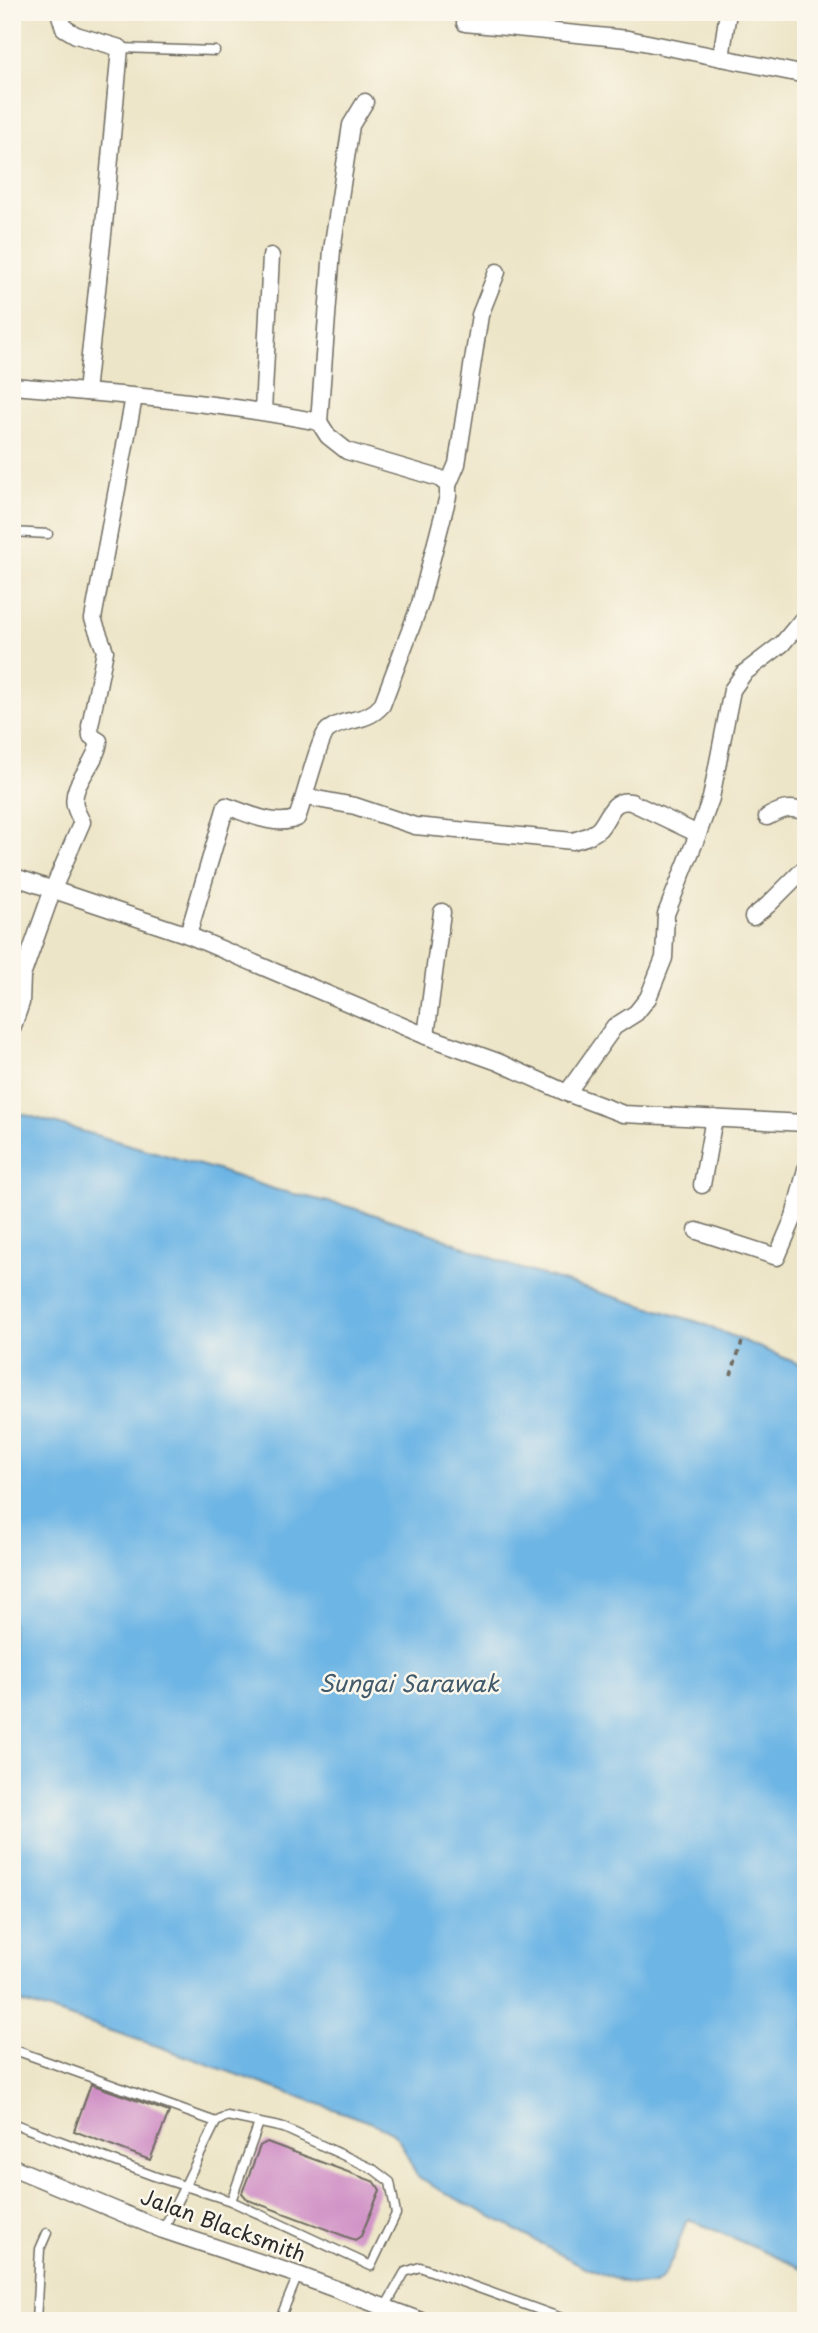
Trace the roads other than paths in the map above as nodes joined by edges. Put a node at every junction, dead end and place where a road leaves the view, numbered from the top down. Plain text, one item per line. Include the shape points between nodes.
1 (59, 12) edge
2 (728, 12) edge
3 (466, 18) edge
4 (120, 48) junction
5 (215, 51) dead end
6 (721, 58) junction
7 (806, 75) edge
8 (365, 102) dead end
9 (271, 256) dead end
10 (497, 271) dead end
11 (12, 386) edge
12 (86, 392) junction
13 (134, 397) junction
14 (263, 411) junction
15 (319, 422) junction
16 (448, 485) junction
17 (12, 532) edge
18 (48, 534) dead end
19 (806, 615) edge
20 (306, 797) junction
21 (806, 812) edge
22 (767, 817) dead end
23 (698, 834) junction
24 (806, 867) edge
25 (12, 876) edge
26 (53, 889) junction
27 (442, 912) dead end
28 (753, 917) dead end
29 (188, 935) junction
30 (12, 1029) edge
31 (426, 1036) junction
32 (567, 1093) junction
33 (714, 1118) junction
34 (806, 1123) edge
35 (806, 1169) edge
36 (702, 1185) dead end
37 (697, 1231) dead end
38 (12, 2049) edge
39 (216, 2122) junction
40 (12, 2123) edge
41 (259, 2123) junction
42 (12, 2167) edge
43 (186, 2185) junction
44 (230, 2201) junction
45 (163, 2230) junction
46 (47, 2233) dead end
47 (298, 2275) junction
48 (380, 2314) edge
49 (36, 2321) edge
50 (279, 2321) edge
51 (421, 2321) edge
52 (570, 2321) edge

1 - 4 street via 64,28
2 - 6 street
3 - 6 street via 628,39
4 - 5 lane
4 - 12 street
6 - 7 street
8 - 15 street via 351,125 332,250
9 - 14 street
10 - 16 street via 480,315 457,464
11 - 12 street
12 - 13 street
13 - 14 street
13 - 26 street via 93,619 105,652 90,726 91,736 99,741 98,752 76,790 74,806 82,822
14 - 15 street
15 - 16 street via 347,451 439,478
16 - 20 street via 420,604 382,705 374,715 330,729 321,738
17 - 18 lane
19 - 23 street via 732,690 711,798
20 - 23 street via 355,806 415,826 573,841 599,829 615,804 623,801
20 - 29 street via 298,818 288,822 226,806
21 - 22 street via 782,809
23 - 32 street via 666,914 663,958 648,998 636,1013 614,1027
24 - 28 street
25 - 26 street
26 - 29 street
26 - 30 street via 22,976 21,1003
27 - 31 street
29 - 31 street
31 - 32 street
32 - 33 street via 623,1114
33 - 34 street
33 - 36 street
35 - 37 street via 794,1217 777,1257
38 - 39 lane
39 - 41 lane via 227,2116
39 - 43 lane
40 - 43 lane
41 - 44 lane
41 - 44 lane via 284,2128 373,2169 390,2182 396,2214 371,2266
42 - 45 street, Jalan Blacksmith
43 - 44 lane
43 - 45 lane
45 - 47 street, Jalan Blacksmith
46 - 49 lane via 40,2249
47 - 48 street, Jalan Blacksmith
47 - 50 lane
48 - 51 street, Jalan Blacksmith
48 - 52 lane via 405,2272 421,2267

